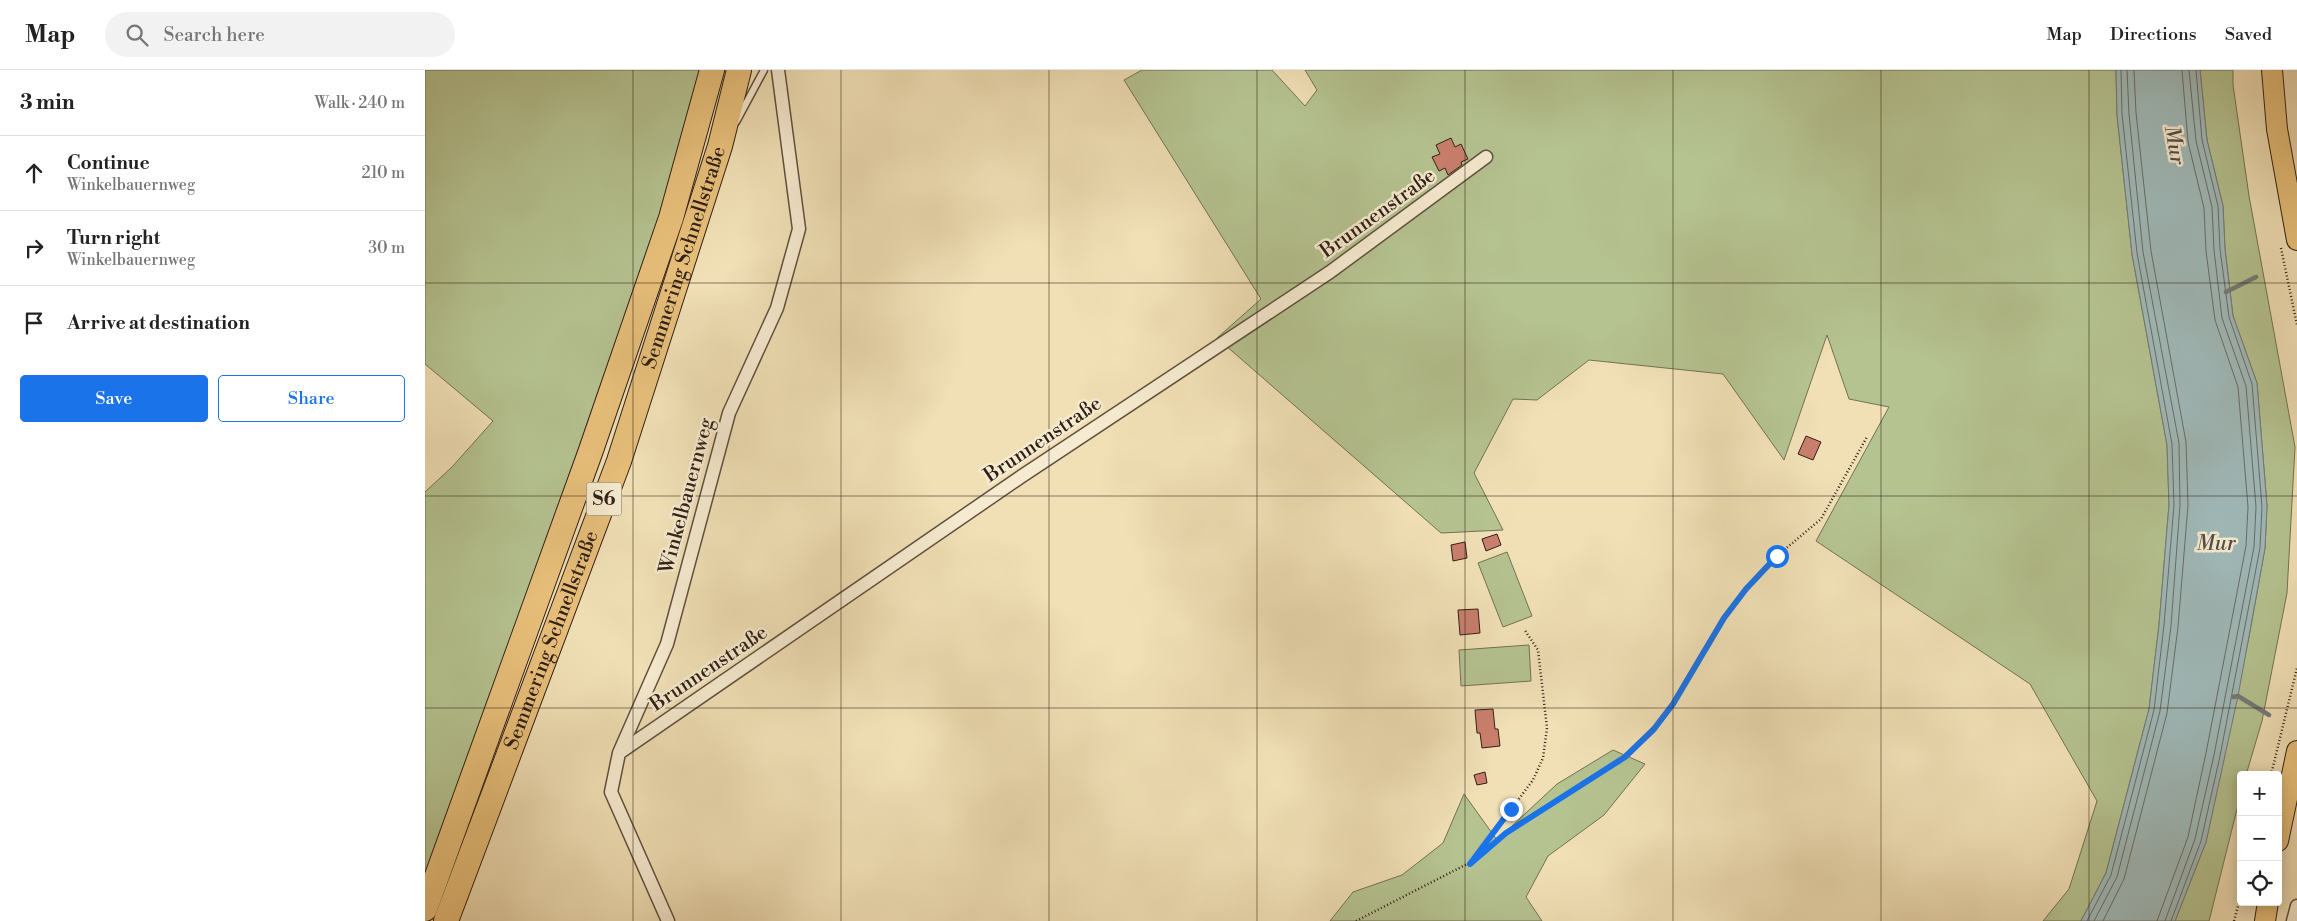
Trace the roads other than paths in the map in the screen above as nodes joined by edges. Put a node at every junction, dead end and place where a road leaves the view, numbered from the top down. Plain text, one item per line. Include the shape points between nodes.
1 (712, 70) edge
2 (739, 70) edge
3 (764, 70) edge
4 (778, 70) edge
5 (2271, 70) edge
6 (720, 146) junction
7 (1487, 157) dead end
8 (2297, 240) edge
9 (2297, 751) edge
10 (619, 753) junction
11 (2282, 822) edge
12 (2267, 906) edge
13 (2297, 906) edge
14 (425, 909) edge
15 (446, 921) edge
16 (668, 921) edge
17 (2265, 921) edge
18 (2293, 921) edge

1 - 14 highway, Semmering Schnellstraße / S6 via 671,218 591,453
2 - 6 highway, Semmering Schnellstraße / S6
3 - 6 lane
4 - 10 street, Winkelbauernweg via 799,229 777,308 729,413 667,644
5 - 8 main road via 2277,129
6 - 15 highway, Semmering Schnellstraße / S6 via 619,461
7 - 10 street, Brunnenstraße via 1330,272 1022,476
9 - 11 main road
10 - 16 street, Winkelbauernweg via 611,792
12 - 17 main road
13 - 18 street

